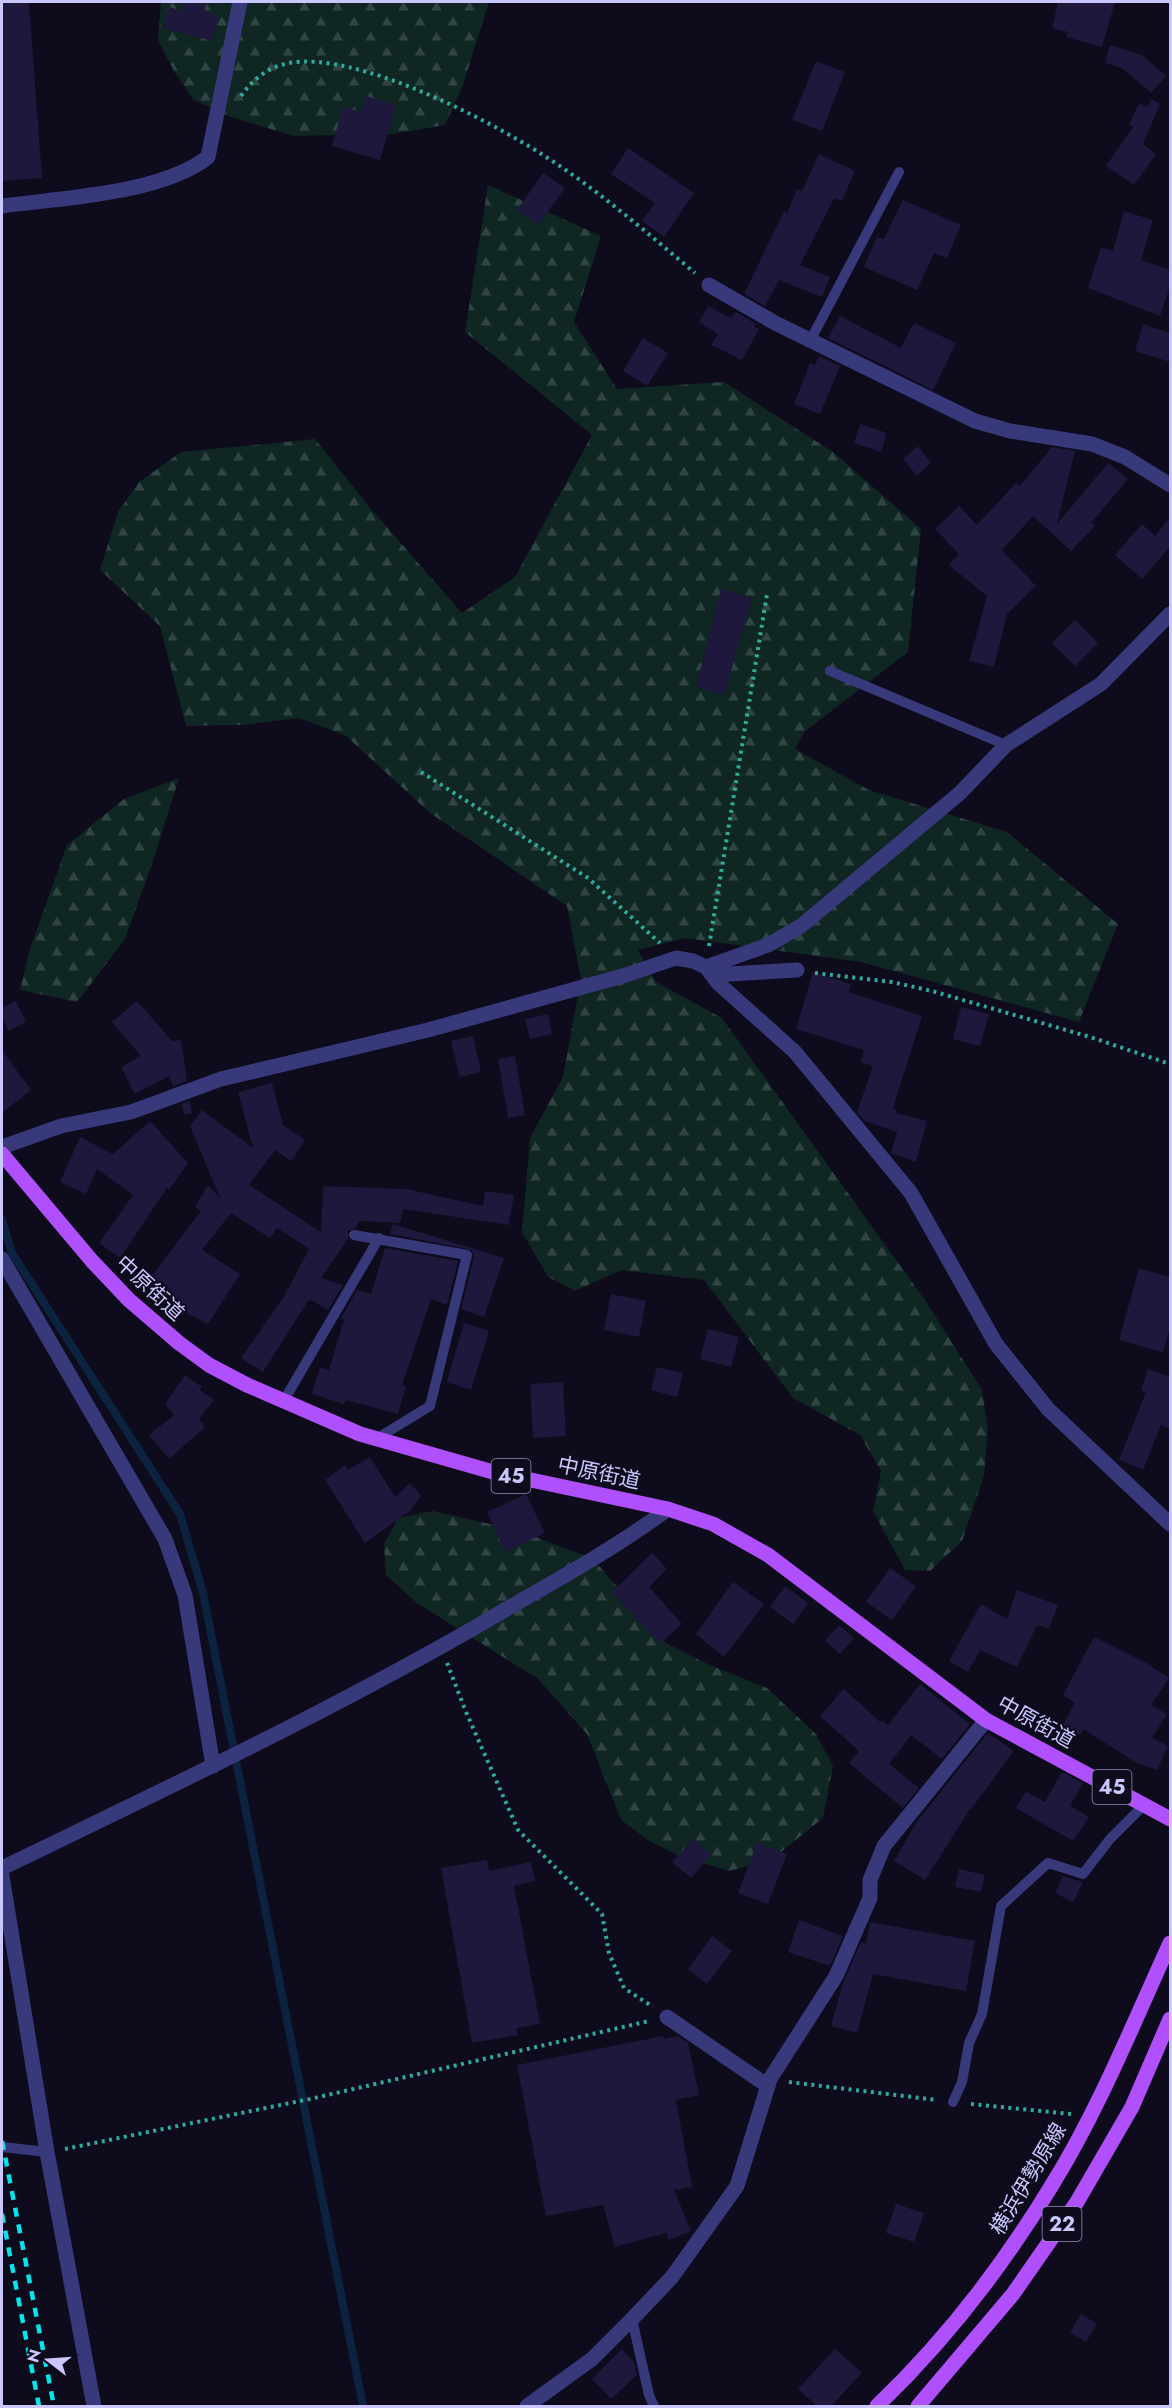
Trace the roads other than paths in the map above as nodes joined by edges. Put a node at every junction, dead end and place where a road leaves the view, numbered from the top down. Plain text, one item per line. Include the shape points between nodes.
1 (240, 2) edge
2 (899, 172) dead end
3 (2, 206) edge
4 (709, 285) road end
5 (810, 341) junction
6 (1170, 486) edge
7 (1170, 614) edge
8 (830, 671) dead end
9 (1006, 745) junction
10 (706, 967) junction
11 (797, 970) road end
12 (2, 1147) edge
13 (2, 1154) edge
14 (354, 1235) dead end
15 (379, 1238) junction
16 (2, 1259) edge
17 (283, 1402) junction
18 (376, 1438) junction
19 (668, 1509) junction
20 (1170, 1524) edge
21 (986, 1720) junction
22 (216, 1765) junction
23 (1144, 1805) junction
24 (1170, 1819) edge
25 (2, 1868) edge
26 (2, 1876) edge
27 (1170, 1943) edge
28 (667, 2017) road end
29 (1170, 2019) edge
30 (769, 2083) junction
31 (953, 2102) road end
32 (2, 2147) edge
33 (46, 2152) junction
34 (632, 2319) junction
35 (94, 2406) edge
36 (527, 2406) edge
37 (654, 2406) edge
38 (877, 2406) edge
39 (918, 2406) edge

1 - 3 street via 208,157 191,170 156,182
2 - 5 lane
4 - 5 street
5 - 6 street via 975,421 1010,431 1092,444 1125,457
7 - 9 street via 1101,684
8 - 9 lane
9 - 10 street via 960,793 801,926 768,945
10 - 11 street via 729,974
10 - 12 street via 676,958 428,1030 221,1079 131,1112 61,1126
10 - 20 street via 718,983 795,1052 911,1193 996,1344 1048,1409
13 - 17 main road, 中原街道 / 45 via 92,1261 138,1307 209,1365
14 - 15 lane
15 - 17 lane
15 - 18 lane via 467,1255 430,1406
16 - 22 street via 165,1539 185,1595
17 - 18 main road, 中原街道 / 45
18 - 19 main road, 中原街道 / 45 via 493,1472
19 - 21 main road, 中原街道 / 45 via 713,1524 768,1555
19 - 22 street via 634,1535 442,1648
21 - 23 main road, 中原街道 / 45
21 - 30 street via 884,1846 870,1880 870,1898 836,1976
22 - 25 street
23 - 24 main road, 中原街道 / 45
23 - 31 lane via 1083,1874 1048,1863 1001,1906 982,2014 969,2043 962,2082
26 - 33 street
27 - 38 main road, 横浜伊勢原線 / 22 via 1090,2116 1053,2184 995,2272 914,2371
28 - 30 street
29 - 39 main road, 22 via 1132,2107 1077,2202 1013,2294
30 - 34 street via 737,2186 672,2277
32 - 33 lane
33 - 35 street
34 - 36 street via 592,2359
34 - 37 lane

